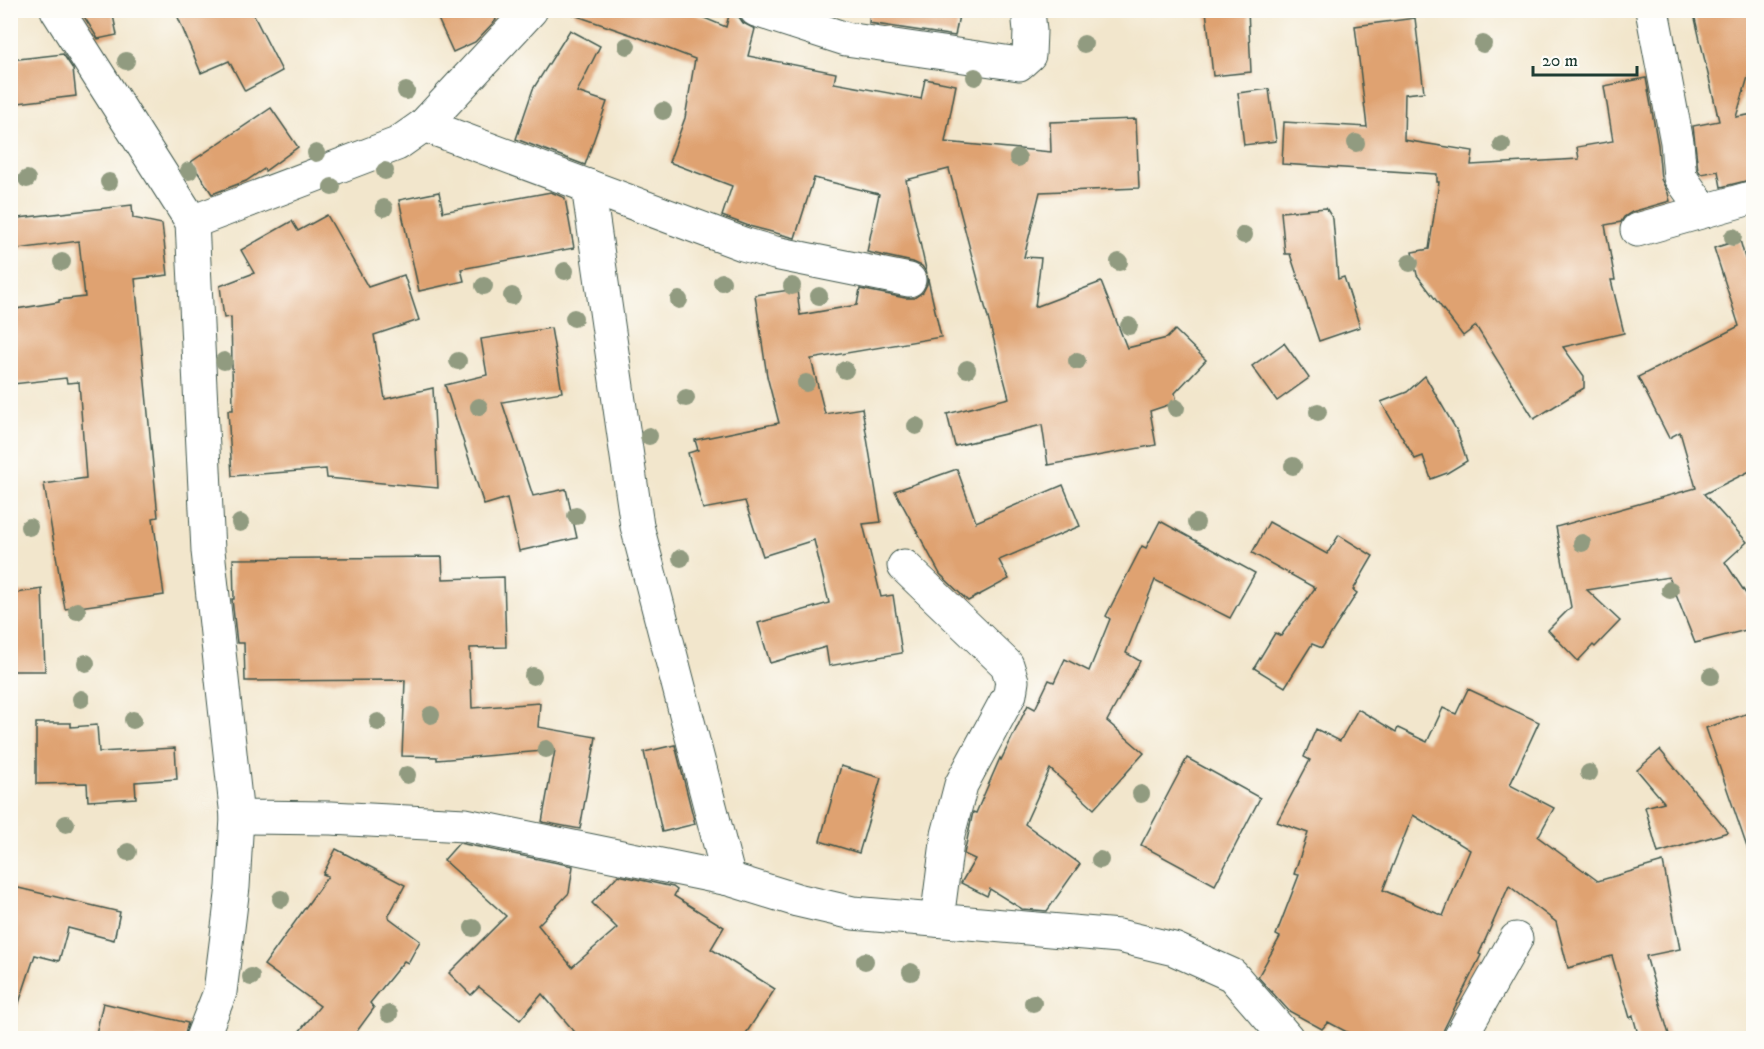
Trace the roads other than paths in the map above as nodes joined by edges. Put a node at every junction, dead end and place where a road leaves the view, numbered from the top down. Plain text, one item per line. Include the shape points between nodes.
1 (57, 10) edge
2 (531, 10) edge
3 (756, 10) edge
4 (1028, 10) edge
5 (1652, 10) edge
6 (424, 125) junction
7 (588, 186) junction
8 (1754, 197) edge
9 (1704, 211) junction
10 (192, 222) junction
11 (1637, 230) dead end
12 (909, 280) dead end
13 (904, 566) dead end
14 (237, 817) junction
15 (729, 879) junction
16 (937, 920) junction
17 (1516, 939) dead end
18 (202, 1038) edge
19 (1287, 1038) edge
20 (1460, 1038) edge

1 - 10 street
2 - 6 street
3 - 4 street via 846,39 1019,64 1029,55
5 - 9 street via 1680,177
6 - 7 street
6 - 10 street via 397,144
7 - 12 street via 743,244
7 - 15 street via 637,526
8 - 9 street
9 - 11 street
10 - 14 street via 208,551
13 - 16 street via 1007,664 1012,681 1010,694 961,785 948,835
14 - 15 street via 465,825
14 - 18 street via 220,992
15 - 16 street via 853,913
16 - 19 street via 1119,936 1174,949 1232,975
17 - 20 street

